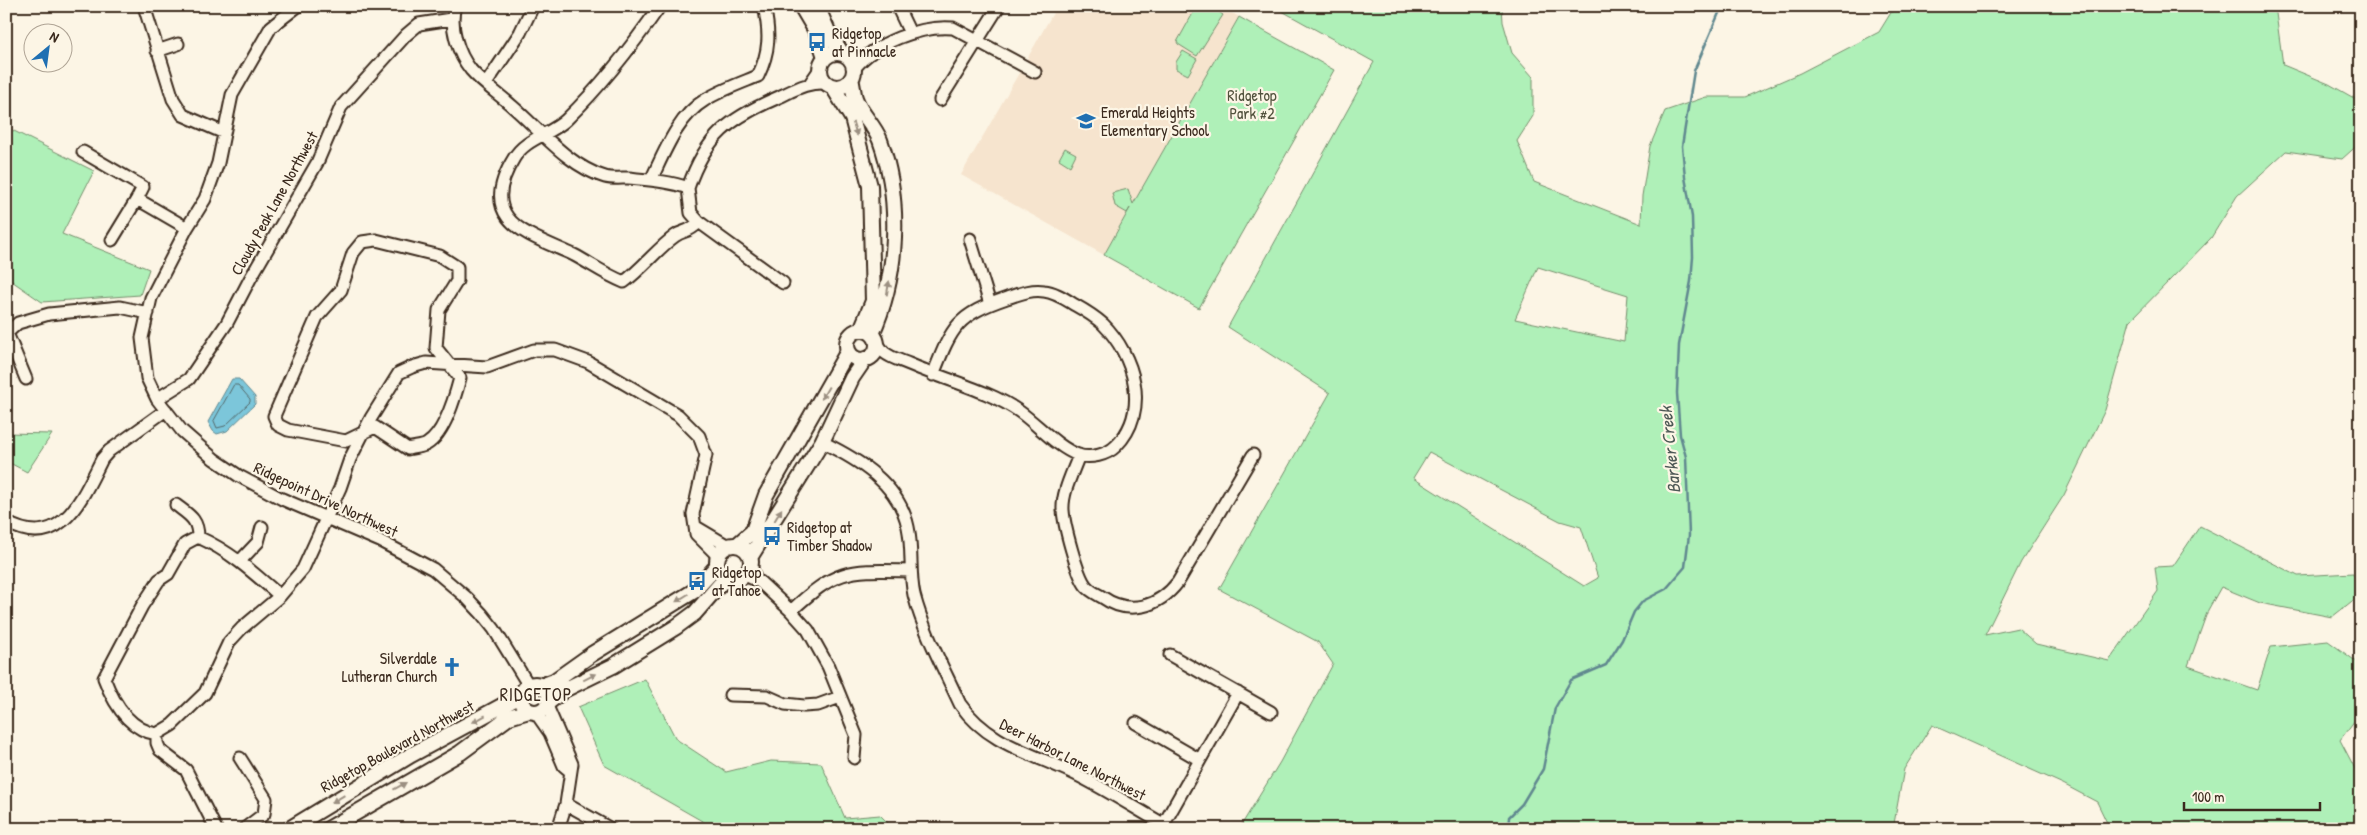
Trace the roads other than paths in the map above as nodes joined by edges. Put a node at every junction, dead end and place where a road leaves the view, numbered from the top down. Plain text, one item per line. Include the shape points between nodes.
1 (144, 6) edge
2 (298, 6) edge
3 (455, 6) edge
4 (533, 6) edge
5 (660, 6) edge
6 (764, 6) edge
7 (801, 6) edge
8 (817, 6) edge
9 (898, 6) edge
10 (999, 6) edge
11 (451, 19) junction
12 (910, 33) junction
13 (978, 41) junction
14 (178, 44) dead end
15 (157, 50) junction
16 (844, 54) junction
17 (864, 57) junction
18 (822, 63) junction
19 (1035, 72) dead end
20 (853, 74) junction
21 (811, 82) junction
22 (486, 84) junction
23 (829, 85) junction
24 (940, 100) dead end
25 (222, 132) junction
26 (544, 134) junction
27 (83, 152) dead end
28 (651, 180) junction
29 (688, 188) junction
30 (137, 199) junction
31 (699, 222) junction
32 (188, 228) junction
33 (970, 239) dead end
34 (112, 240) dead end
35 (783, 283) dead end
36 (990, 304) junction
37 (148, 312) junction
38 (6, 333) edge
39 (872, 346) junction
40 (848, 351) junction
41 (451, 365) junction
42 (934, 375) junction
43 (26, 379) dead end
44 (157, 399) junction
45 (166, 410) junction
46 (364, 433) junction
47 (822, 442) junction
48 (1079, 455) junction
49 (1253, 455) dead end
50 (176, 504) dead end
51 (326, 517) junction
52 (6, 522) edge
53 (262, 527) dead end
54 (696, 527) junction
55 (198, 537) junction
56 (733, 545) junction
57 (240, 561) junction
58 (718, 561) junction
59 (751, 569) junction
60 (911, 572) junction
61 (730, 579) junction
62 (280, 596) junction
63 (791, 611) junction
64 (1170, 655) dead end
65 (531, 689) junction
66 (1238, 693) junction
67 (730, 695) dead end
68 (840, 696) junction
69 (540, 708) junction
70 (1271, 712) dead end
71 (1136, 723) dead end
72 (157, 734) junction
73 (240, 758) dead end
74 (854, 758) dead end
75 (1200, 760) junction
76 (566, 804) junction
77 (1162, 827) edge
78 (216, 829) edge
79 (244, 829) edge
80 (290, 829) edge
81 (328, 829) edge
82 (558, 829) edge
83 (611, 829) edge

1 - 15 street
2 - 25 street, Ridgepoint Drive Northwest via 271,27 232,95
3 - 11 street
4 - 22 street
5 - 26 street via 617,66 563,123
6 - 28 street via 770,30 765,61 758,76 703,100 684,119 670,140
7 - 18 main road via 817,33
8 - 16 main road via 830,36
9 - 12 street
10 - 13 street
11 - 22 street via 459,47 471,70
11 - 44 street, Cloudy Peak Lane Northwest via 420,24 406,35 341,107 318,164 272,238 227,323 189,379
12 - 13 street via 953,28
12 - 17 street
13 - 19 street
13 - 24 street
14 - 15 street
15 - 25 street via 173,99 183,115
16 - 17 street
16 - 18 main road via 830,54
16 - 20 main road
17 - 20 street
18 - 21 street
18 - 23 main road via 821,76
20 - 23 main road via 843,86
39 -> 20 main road via 891,272 894,246 892,199 880,140 857,102
21 - 23 street
21 - 29 street via 747,111 732,122 707,148
22 - 26 street
23 -> 39 main road via 852,118 870,186
25 - 32 street, Ridgepoint Drive Northwest via 218,163 205,199
26 - 28 street via 558,150 606,177
26 - 31 street via 526,144 514,157 502,185 501,203 508,220 523,231 624,282 676,235 689,232
27 - 30 street via 143,188
28 - 29 street
29 - 31 street via 691,213
30 - 32 street
30 - 34 street
31 - 35 street
32 - 37 street, Ridgepoint Drive Northwest
33 - 36 street
36 - 42 street via 958,322 942,351
36 - 48 street via 1036,290 1055,294 1103,324 1122,349 1136,388 1137,404 1128,429 1122,440 1105,454
37 - 38 street via 120,307 49,314 18,323
37 - 44 street, Ridgepoint Drive Northwest via 142,338 147,378
38 - 43 street
39 - 40 main road via 855,358
39 - 40 main road via 850,336
39 - 42 street
39 - 47 main road via 852,378
40 -> 56 main road via 766,495 753,532
41 - 46 street via 426,363 399,373
41 - 46 street via 460,378 455,397 441,428 427,444 408,449 375,428
41 - 46 street via 436,348 439,310 457,281 457,267 440,256 400,244 376,240 362,242 353,253 341,290 317,317 274,416 278,425 288,430 346,441
41 - 54 street via 487,367 534,350 556,350 588,362 678,415 699,436 706,455 692,514
42 - 48 street via 1018,410 1068,450
44 - 45 street, Ridgepoint Drive Northwest
45 - 51 street, Ridgepoint Drive Northwest via 182,431 238,476
45 - 52 street via 108,451 71,515 36,531 26,531
46 - 51 street
59 -> 47 main road
47 - 60 street, Deer Harbor Lane Northwest via 866,467 893,494 908,527
48 - 49 street via 1063,507 1075,565 1086,586 1094,592 1109,602 1139,608 1156,603 1170,593
50 - 55 street via 198,526
51 - 62 street via 302,569
51 - 65 street, Ridgepoint Drive Northwest via 433,569 482,614
53 - 57 street via 258,542
54 - 56 street
54 - 58 street via 696,534
55 - 57 street
55 - 72 street via 185,544 168,574 159,580 104,678 119,708 131,721 148,733
56 - 58 main road via 722,550
56 - 59 main road via 743,547
57 - 62 street
58 - 61 main road via 722,574
58 -> 65 main road, Ridgetop Boulevard Northwest via 694,591 554,681
59 - 61 main road
59 - 63 street
60 - 63 street via 870,570 838,576 815,589
60 - 77 street, Deer Harbor Lane Northwest via 917,604 930,638 960,704 977,725 1005,744 1072,772
69 -> 61 main road, Ridgetop Boulevard Northwest via 564,690 613,666 676,627 695,613 718,586
62 - 72 street via 229,642 205,693 172,725
63 - 68 street via 808,630
64 - 66 street
65 - 69 main road via 548,693
65 - 69 main road via 523,706
65 -> 80 main road, Ridgetop Boulevard Northwest via 412,755
66 - 70 street
66 - 75 street
67 - 68 street via 767,696 785,704 804,706 818,705
68 - 74 street via 856,735
69 - 76 street via 564,766 570,771
81 -> 69 main road, Ridgetop Boulevard Northwest via 460,753 509,717
71 - 75 street
72 - 78 street via 160,750 186,770
73 - 79 street via 266,799 264,814
75 - 77 street
76 - 82 street
76 - 83 street

